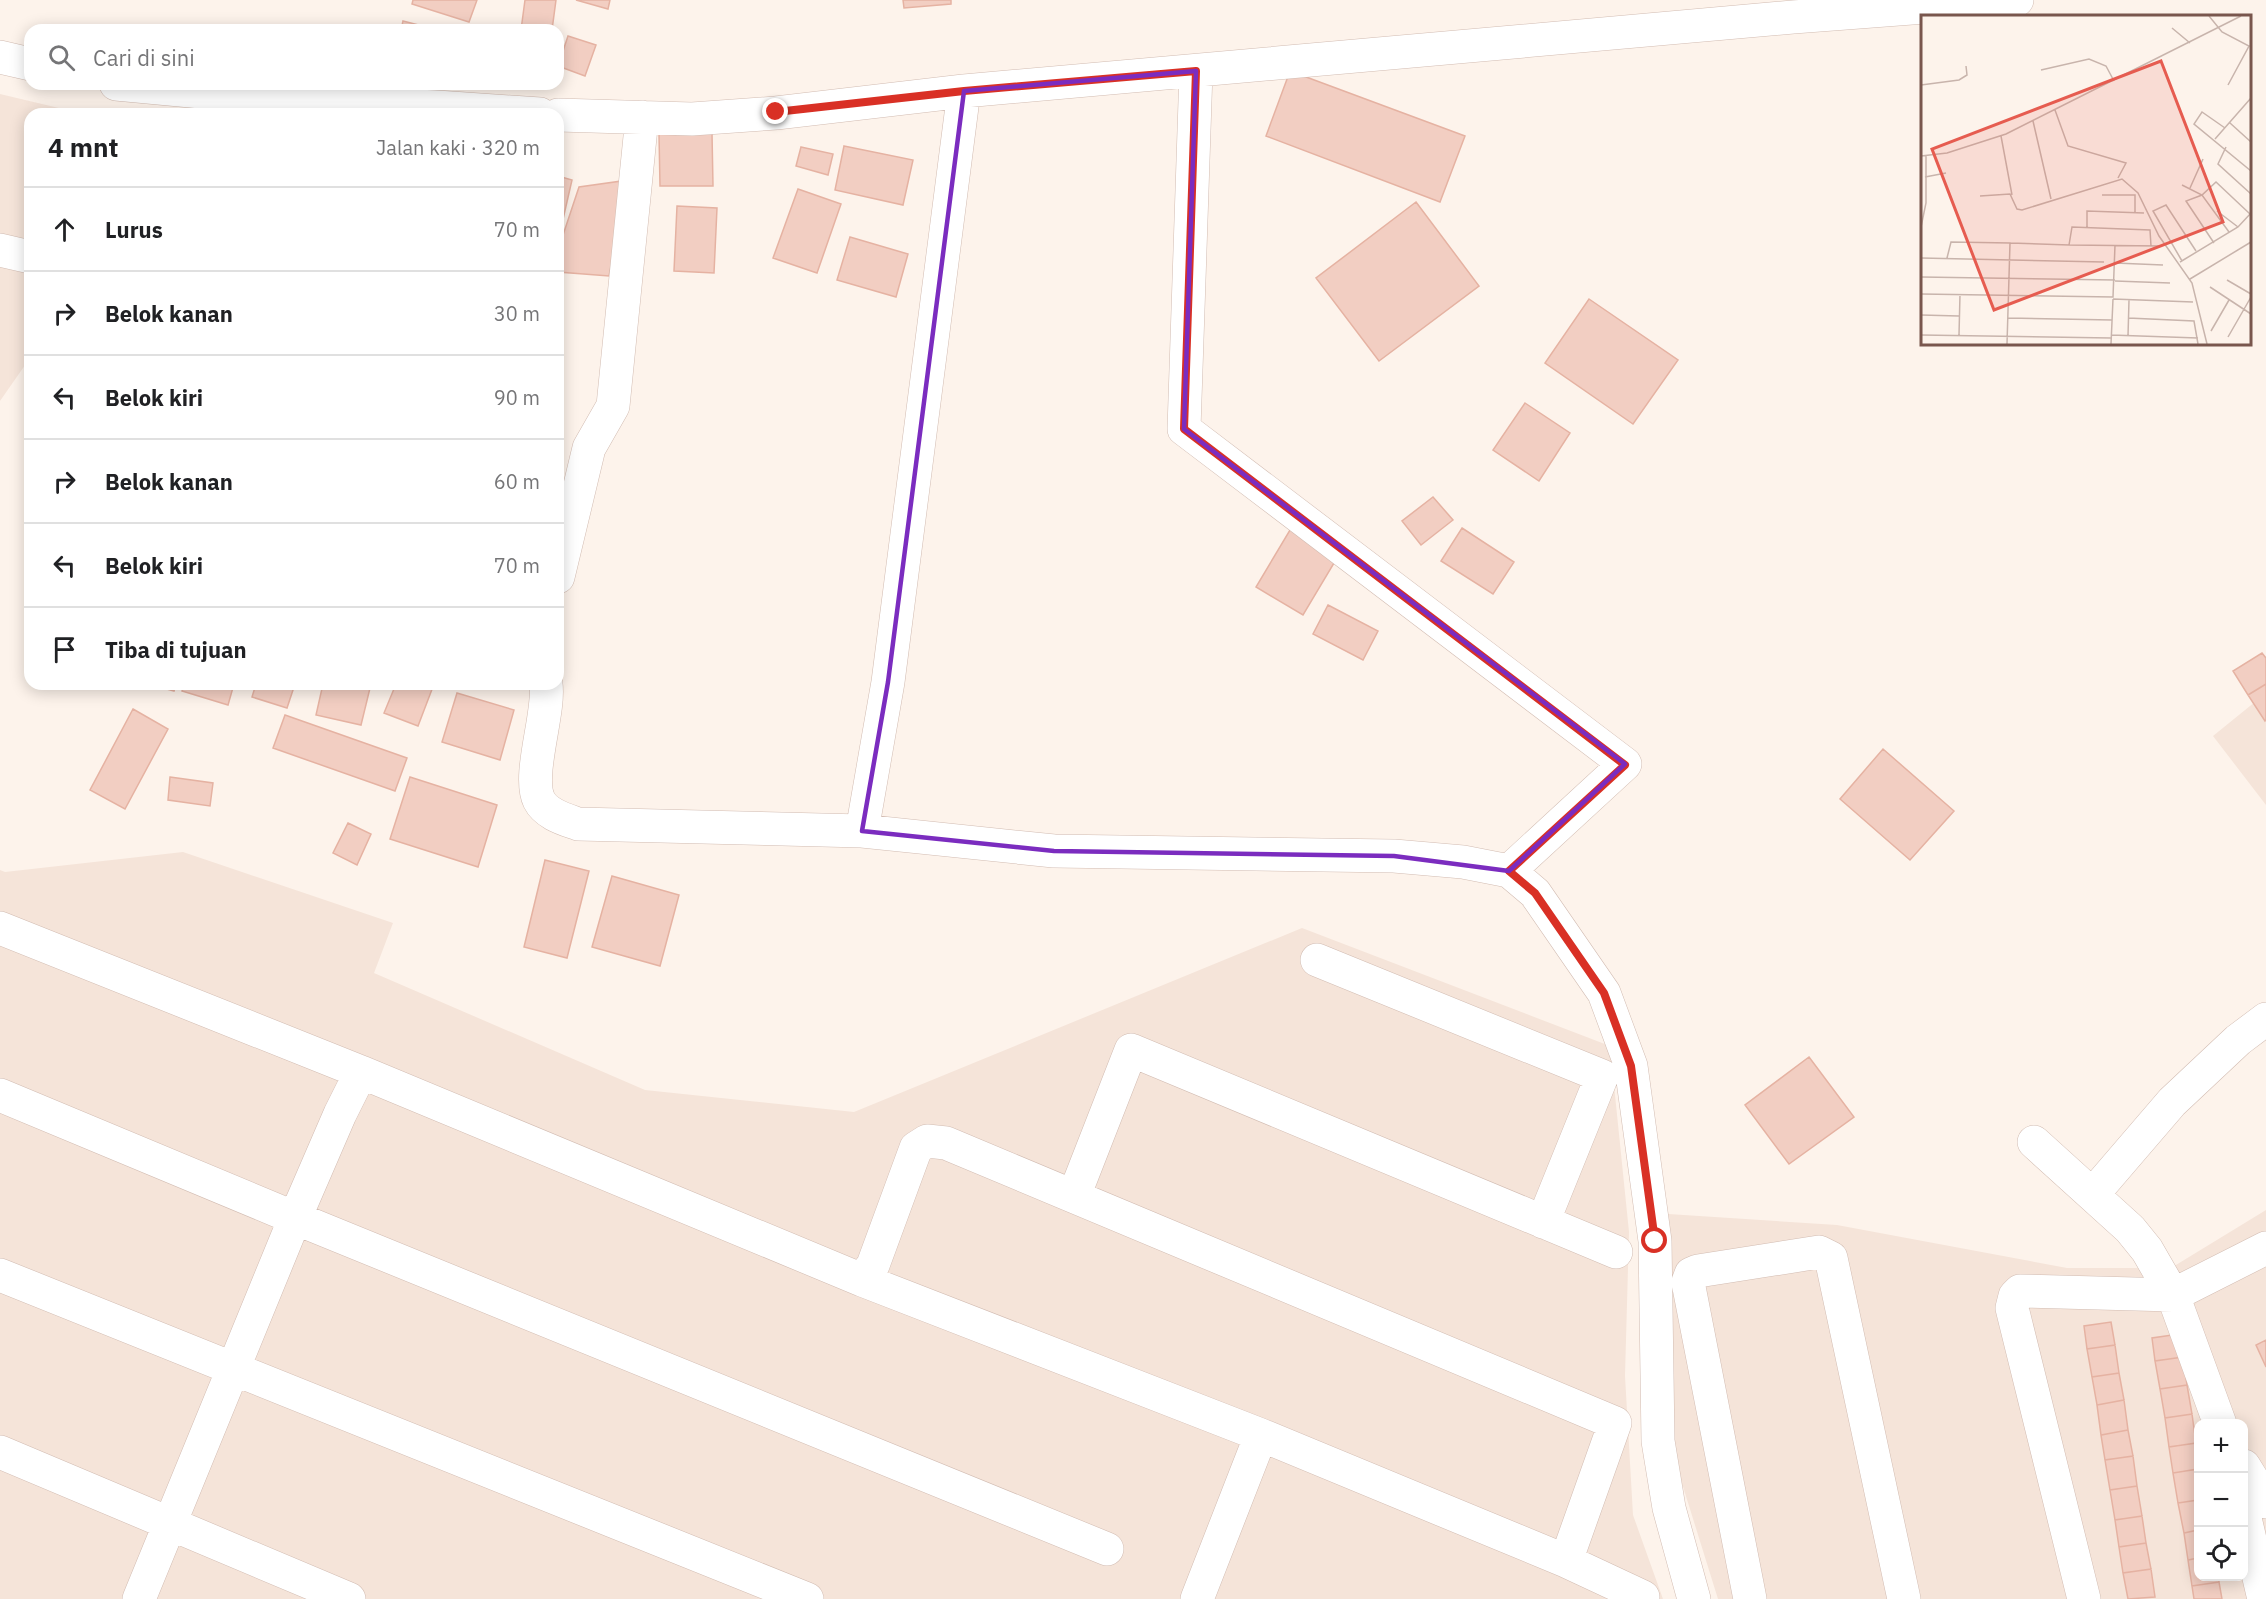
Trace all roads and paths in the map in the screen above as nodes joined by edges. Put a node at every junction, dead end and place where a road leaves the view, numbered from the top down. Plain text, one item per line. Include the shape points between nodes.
1 (2017, 0) edge
2 (1792, 8) edge
3 (0, 57) edge
4 (24, 63) edge
5 (1196, 71) junction
6 (180, 90) edge
7 (964, 91) junction
8 (452, 108) edge
9 (564, 115) edge
10 (642, 117) junction
11 (0, 250) edge
12 (24, 255) edge
13 (564, 552) edge
14 (545, 690) edge
15 (862, 831) junction
16 (1509, 871) junction
17 (0, 928) edge
18 (1317, 960) dead end
19 (2266, 1019) edge
20 (361, 1072) junction
21 (0, 1095) edge
22 (2034, 1142) dead end
23 (2093, 1194) junction
24 (1074, 1196) junction
25 (296, 1218) junction
26 (1543, 1222) junction
27 (2266, 1248) edge
28 (1616, 1252) dead end
29 (0, 1275) edge
30 (862, 1280) junction
31 (2174, 1295) junction
32 (235, 1369) junction
33 (2218, 1419) edge
34 (1261, 1435) junction
35 (0, 1452) edge
36 (2248, 1473) edge
37 (2266, 1502) edge
38 (170, 1524) junction
39 (2247, 1527) edge
40 (1107, 1549) dead end
41 (1566, 1561) junction
42 (1204, 1597) edge
43 (1643, 1597) dead end
44 (139, 1599) edge
45 (349, 1599) edge
46 (807, 1599) edge
47 (1694, 1599) edge
48 (1750, 1599) edge
49 (1904, 1599) edge
50 (2084, 1599) edge
51 (2264, 1599) edge

1 - 2 street
2 - 5 street
3 - 4 street
5 - 7 street
5 - 16 street via 1184,429 1625,765
6 - 8 street
7 - 10 street via 755,114 692,119
7 - 15 street via 888,682
9 - 10 street
10 - 13 street via 613,406 589,448
11 - 12 street
14 - 15 street via 536,781 539,800 554,815 578,824
15 - 16 street via 1054,851 1394,856
16 - 47 street via 1535,893 1604,993 1631,1066 1655,1241 1658,1441 1669,1508
17 - 20 street
18 - 26 street via 1602,1076
19 - 23 street via 2172,1102
20 - 25 street
20 - 30 street
21 - 25 street
22 - 23 street
23 - 31 street via 2148,1250
24 - 26 street via 1131,1050
24 - 30 street via 946,1143 927,1141 916,1148 873,1265
24 - 41 street via 1615,1423
25 - 32 street
25 - 40 street
26 - 28 street
27 - 31 street
29 - 32 street
30 - 34 street
31 - 33 street
31 - 50 street via 2020,1291 2015,1296 2012,1308
32 - 38 street
32 - 46 street
34 - 41 street
34 - 42 street
35 - 38 street
36 - 37 street
38 - 44 street
38 - 45 street
39 - 51 street
41 - 43 street
48 - 49 street via 1688,1282 1691,1274 1698,1271 1818,1252 1831,1258

